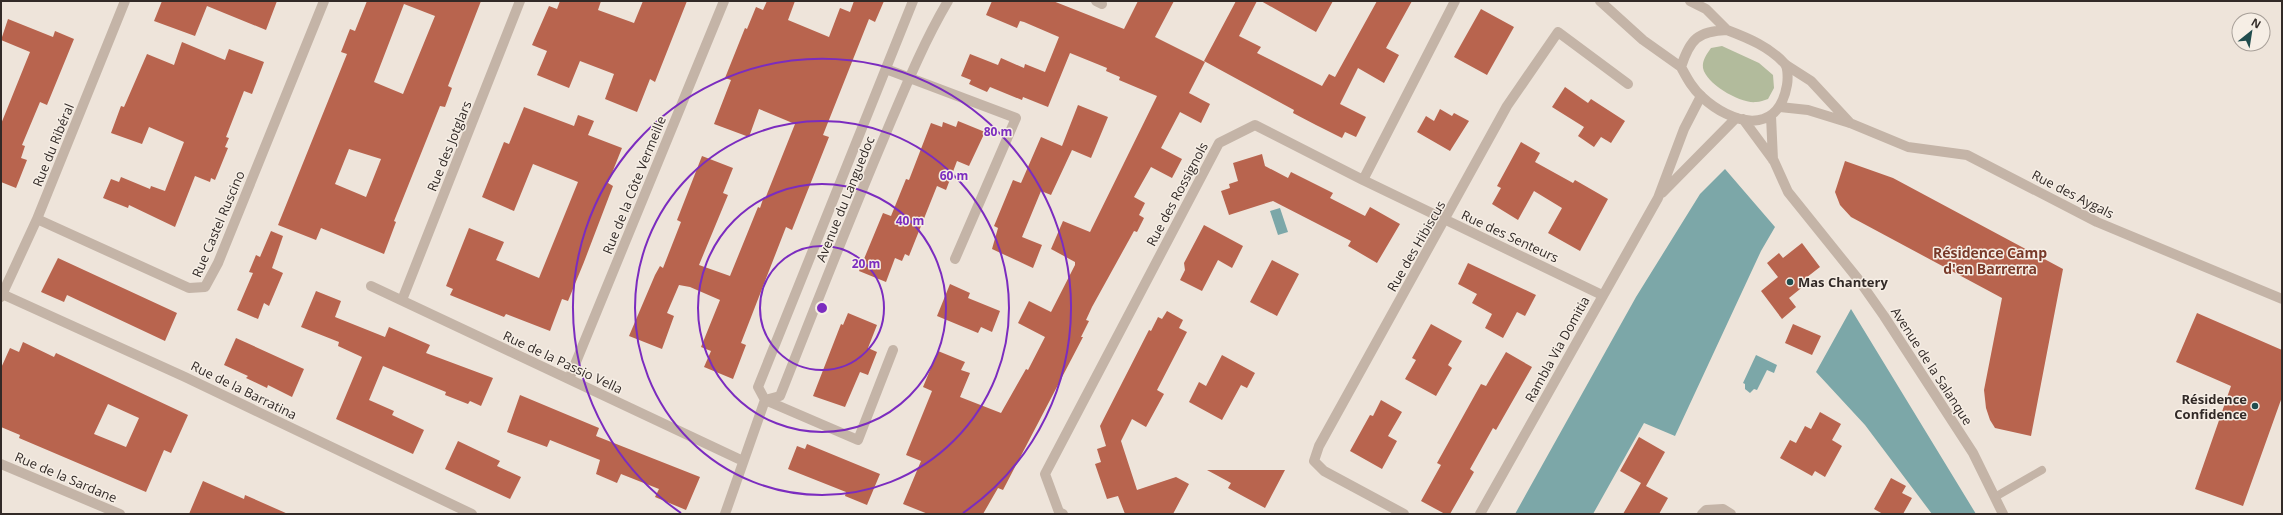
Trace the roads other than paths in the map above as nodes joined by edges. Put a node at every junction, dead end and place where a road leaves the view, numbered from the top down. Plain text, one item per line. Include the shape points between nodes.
1 (125, 1) edge
2 (324, 1) edge
3 (520, 1) edge
4 (724, 1) edge
5 (913, 1) edge
6 (948, 1) edge
7 (1455, 1) edge
8 (1600, 1) edge
9 (1690, 1) edge
10 (1727, 30) junction
11 (1786, 65) junction
12 (1681, 66) junction
13 (886, 69) junction
14 (909, 78) junction
15 (1628, 84) dead end
16 (1701, 96) junction
17 (1780, 107) junction
18 (1771, 116) junction
19 (1740, 119) junction
20 (1850, 123) junction
21 (1774, 161) junction
22 (1363, 180) junction
23 (1658, 198) junction
24 (37, 219) junction
25 (1444, 220) junction
26 (955, 259) dead end
27 (371, 286) dead end
28 (1602, 295) junction
29 (2, 296) edge
30 (2282, 299) edge
31 (402, 300) junction
32 (893, 350) dead end
33 (569, 379) junction
34 (765, 400) junction
35 (743, 461) junction
36 (1, 464) edge
37 (2042, 470) dead end
38 (1995, 497) junction
39 (120, 514) edge
40 (472, 514) edge
41 (725, 514) edge
42 (1063, 514) edge
43 (1404, 514) edge
44 (1480, 514) edge
45 (1702, 514) edge
46 (1731, 514) edge
47 (2004, 514) edge

1 - 24 street, Rue du Ribéral
2 - 24 street, Rue Castel Ruscino via 218,263 205,287 189,288
3 - 31 street, Rue des Jotglars
4 - 33 street, Rue de la Côte Vermeille
5 - 13 street, Avenue du Languedoc
6 - 14 street, Avenue du Languedoc
7 - 22 street
8 - 12 street via 1643,40
9 - 10 street via 1706,9
10 - 11 street via 1770,50
10 - 12 street via 1710,31 1697,37 1687,48
11 - 17 street via 1788,80
11 - 20 street, Rue des Aygals via 1811,81
12 - 16 street via 1688,82
13 - 14 street
13 - 34 street, Avenue du Languedoc via 758,387
14 - 26 street via 1016,118
14 - 34 street, Avenue du Languedoc via 780,396
15 - 25 street, Rue des Hibiscus via 1558,32 1507,106
16 - 19 street via 1716,108
16 - 23 street, Rambla Via Domitia via 1684,129
17 - 18 street
17 - 20 street, Rue des Aygals via 1808,110
18 - 19 street via 1761,120
18 - 21 street, Avenue de la Salanque
19 - 21 street, Avenue de la Salanque
19 - 23 street, Rambla Via Domitia
20 - 30 street, Rue des Aygals via 1908,147 1967,155 2097,222
21 - 38 street, Avenue de la Salanque via 1788,192 1858,279 1884,316 1974,453
22 - 25 street, Rue des Senteurs
22 - 42 street, Rue des Rossignols via 1255,125 1219,143 1045,474 1059,512
23 - 28 street, Rambla Via Domitia
24 - 29 street, Rue du Ribéral
25 - 28 street, Rue des Senteurs
25 - 43 street, Rue des Hibiscus via 1319,446 1314,461 1324,470
27 - 31 street, Rue de la Passio Vella
28 - 44 street, Rambla Via Domitia
29 - 40 street, Rue de la Barratina via 185,376
31 - 33 street, Rue de la Passio Vella
32 - 34 street via 858,440
33 - 35 street, Rue de la Passio Vella
34 - 35 street
35 - 41 street
36 - 39 street, Rue de la Sardane
37 - 38 lane
38 - 47 street, Avenue de la Salanque
45 - 46 street via 1706,510 1723,509

